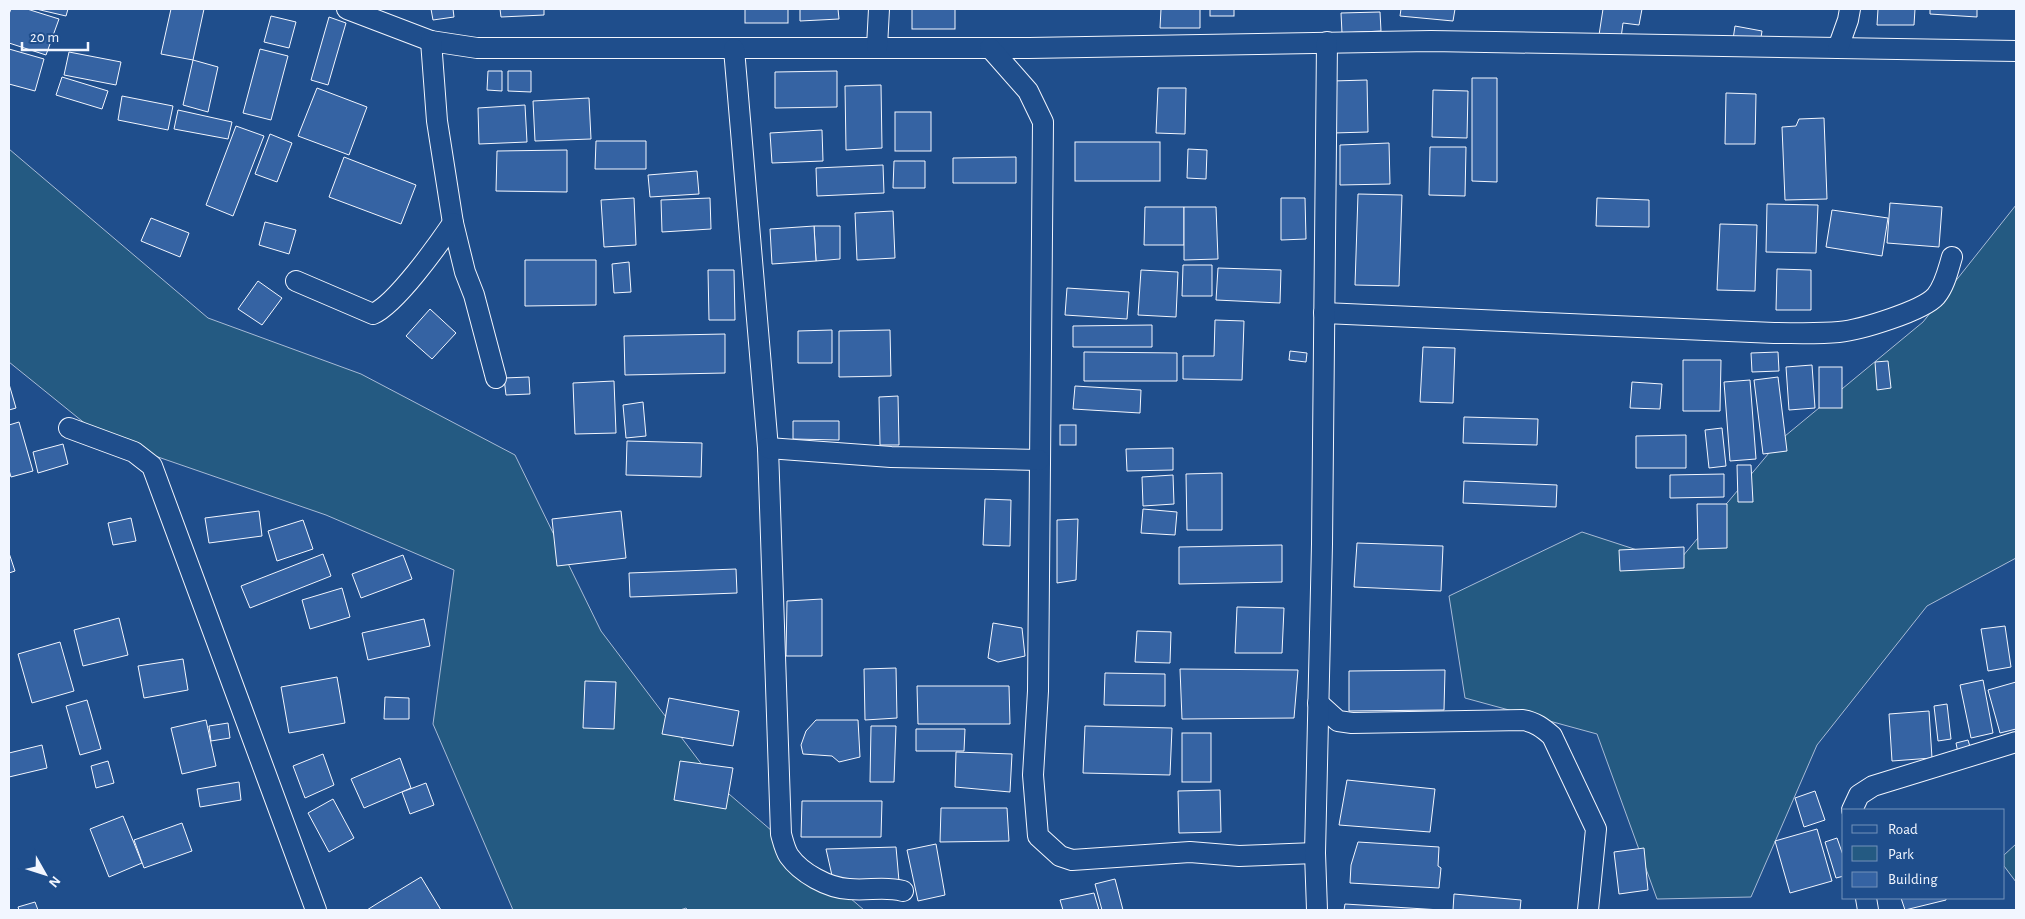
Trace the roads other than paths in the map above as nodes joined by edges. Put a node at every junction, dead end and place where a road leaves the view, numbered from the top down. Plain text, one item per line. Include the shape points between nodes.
1 (347, 9) edge
2 (879, 9) edge
3 (1850, 9) edge
4 (431, 41) junction
5 (1327, 42) junction
6 (877, 48) junction
7 (990, 48) junction
8 (1838, 48) junction
9 (734, 49) junction
10 (2016, 51) edge
11 (453, 223) junction
12 (1952, 257) dead end
13 (296, 281) dead end
14 (1324, 312) junction
15 (496, 378) dead end
16 (69, 428) dead end
17 (768, 448) junction
18 (1039, 460) junction
19 (1318, 703) junction
20 (2016, 742) edge
21 (1852, 809) edge
22 (1315, 853) junction
23 (903, 891) dead end
24 (316, 910) edge
25 (1317, 910) edge
26 (1588, 910) edge

1 - 4 street
2 - 6 street
3 - 8 street
4 - 9 street via 477,48
4 - 11 street via 437,121
5 - 7 street
5 - 8 street
5 - 14 street
6 - 7 street
6 - 9 street
7 - 18 street via 1028,91 1043,122
8 - 10 street
9 - 17 street
11 - 13 street via 390,301 373,314
11 - 15 street
12 - 14 street via 1944,283 1927,304 1905,315 1842,332 1774,332
14 - 19 street
16 - 24 street via 134,452 152,466
17 - 18 street via 891,457
17 - 23 street via 781,834 788,856 805,872 848,889 892,888
18 - 22 street via 1038,691 1033,775 1038,836 1060,856 1072,860 1190,852 1232,856
19 - 22 street
19 - 26 street via 1338,721 1352,723 1523,720 1543,728 1552,736 1596,829
20 - 21 street via 1874,786 1859,795
22 - 25 street

